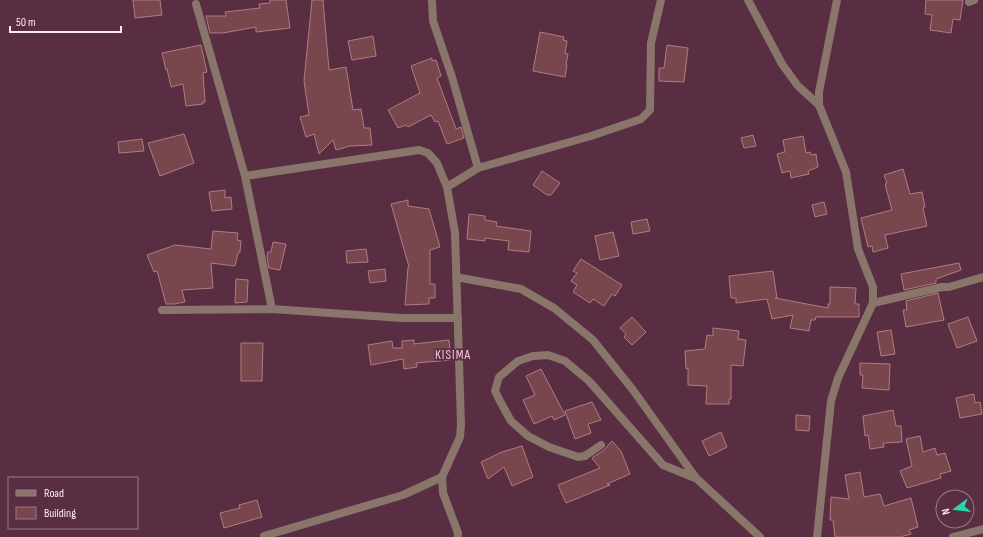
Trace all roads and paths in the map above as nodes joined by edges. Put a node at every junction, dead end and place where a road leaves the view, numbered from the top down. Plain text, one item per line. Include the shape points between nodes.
1 (432, 0) edge
2 (661, 0) edge
3 (748, 0) edge
4 (837, 0) edge
5 (196, 4) dead end
6 (819, 105) junction
7 (478, 168) junction
8 (245, 176) junction
9 (447, 186) junction
10 (456, 277) junction
11 (983, 277) edge
12 (873, 303) junction
13 (272, 309) junction
14 (162, 310) dead end
15 (458, 318) junction
16 (601, 445) dead end
17 (442, 478) junction
18 (696, 478) junction
19 (983, 529) edge
20 (264, 536) edge
21 (458, 537) edge
22 (760, 537) edge
23 (817, 537) edge
24 (953, 537) edge

1 - 7 street via 432,21 452,77
2 - 7 street via 652,43 650,110 641,119
3 - 6 street via 782,64 798,86
4 - 6 street via 819,92
5 - 8 street
6 - 12 street via 846,172 858,249 873,287
7 - 9 street
8 - 9 street via 419,150 428,153 437,164
8 - 13 street
9 - 10 street via 454,233
10 - 15 street
10 - 18 street via 521,288 554,308 593,340 633,390
11 - 12 street
12 - 23 street via 838,378 831,401
13 - 14 street
13 - 15 street via 402,318
15 - 17 street via 460,437
16 - 18 street via 585,456 578,457 549,447 528,436 511,421 495,391 499,377 518,361 533,356 548,355 565,362 589,381 663,465
17 - 20 street via 403,495
17 - 21 street via 443,493
18 - 22 street
19 - 24 street

